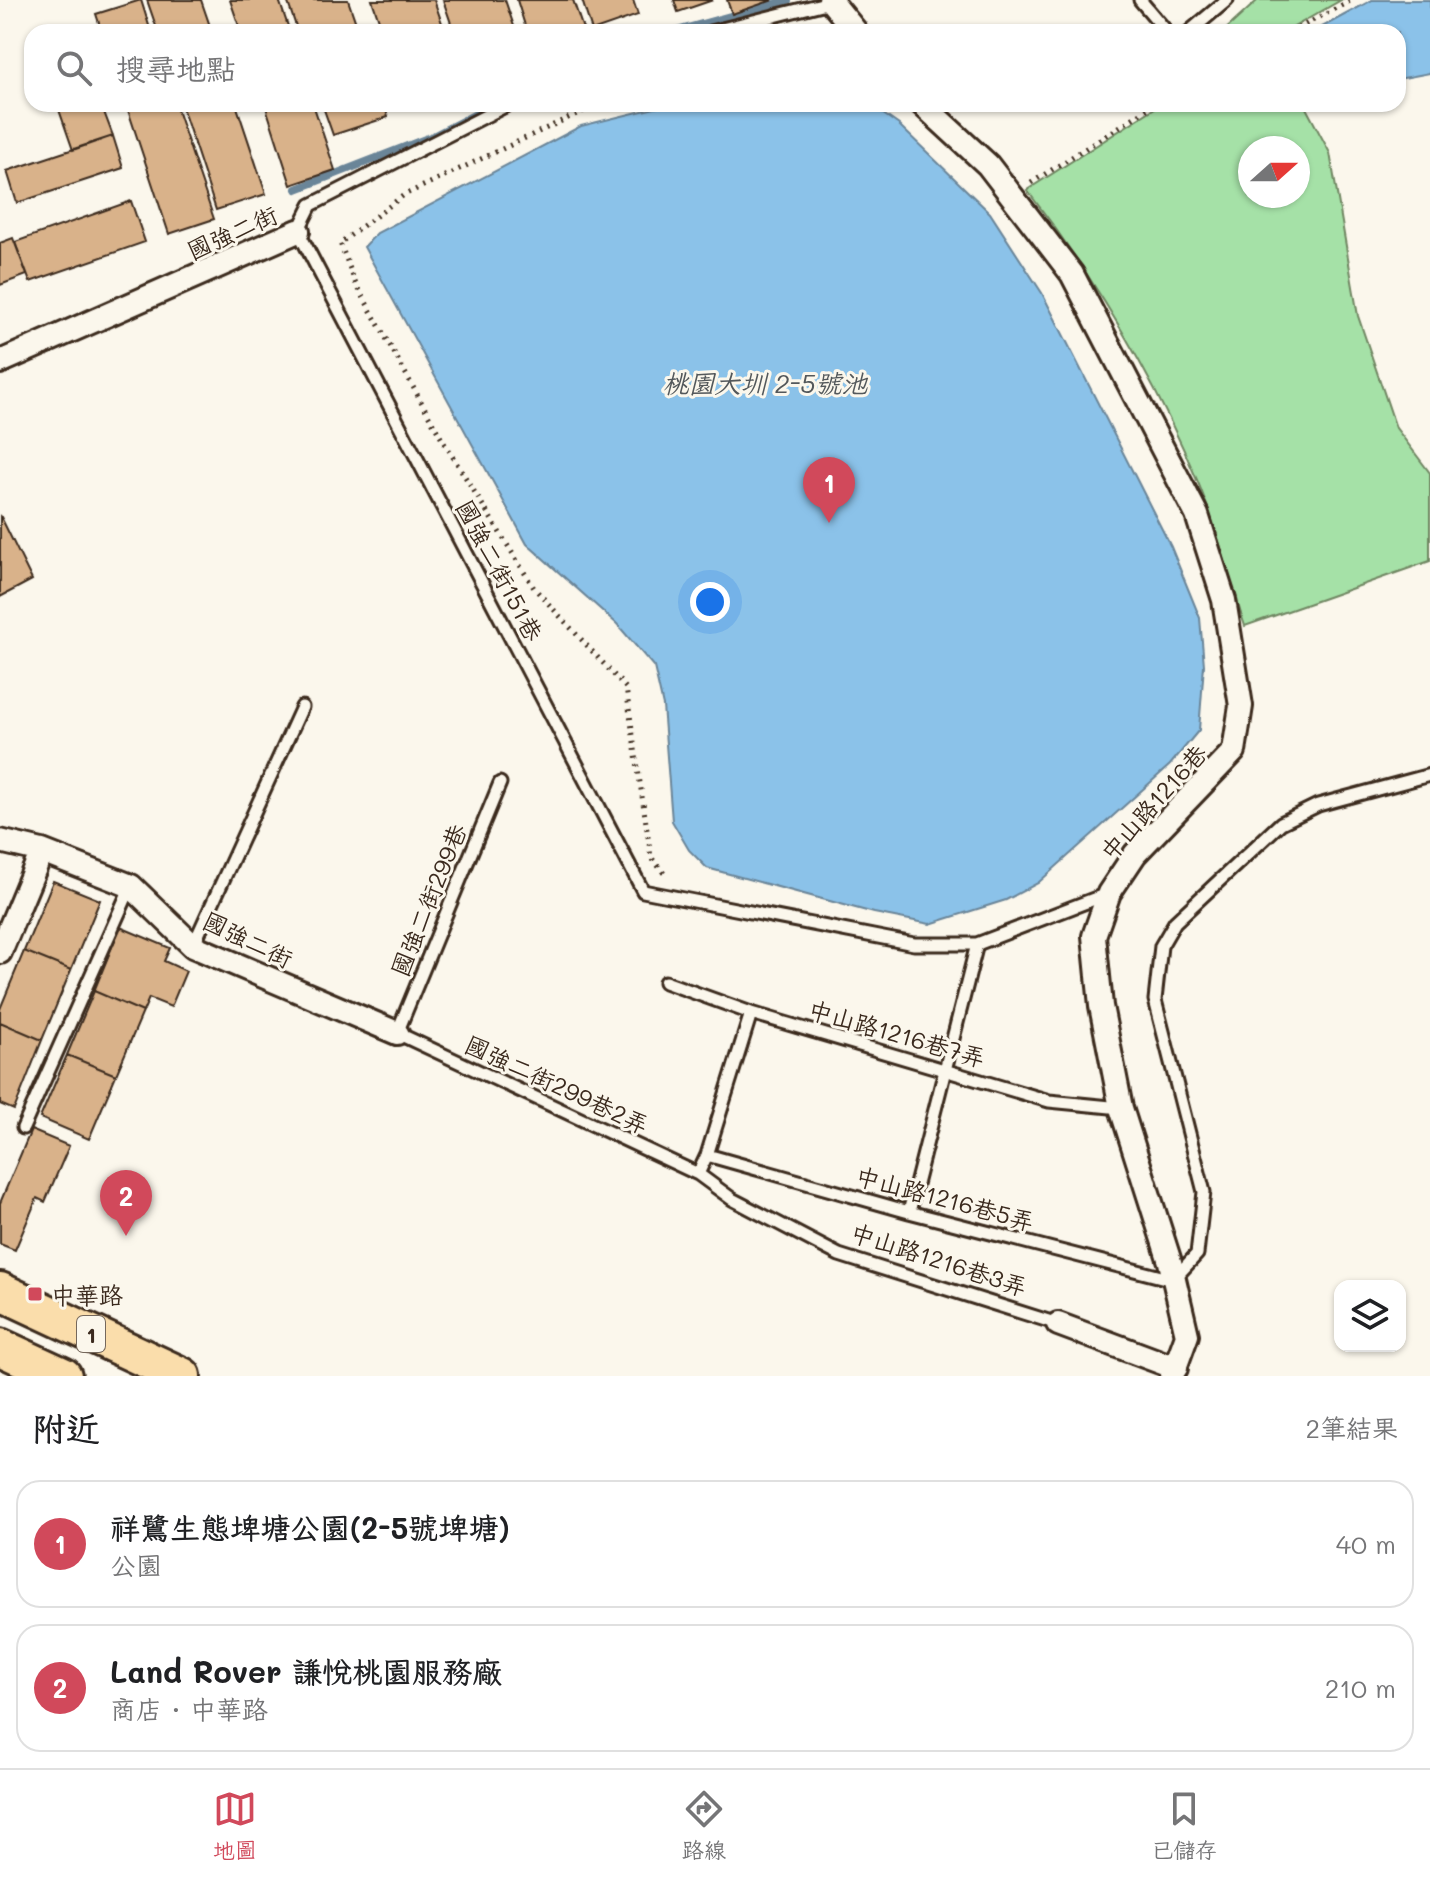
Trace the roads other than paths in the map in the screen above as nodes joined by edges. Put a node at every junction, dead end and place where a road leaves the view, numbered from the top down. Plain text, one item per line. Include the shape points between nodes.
1 (1140, 0) edge
2 (1227, 0) edge
3 (830, 1) edge
4 (741, 24) edge
5 (849, 24) edge
6 (1160, 24) edge
7 (1198, 24) edge
8 (493, 112) edge
9 (931, 112) edge
10 (298, 231) junction
11 (0, 362) edge
12 (302, 707) dead end
13 (1430, 775) edge
14 (500, 783) dead end
15 (0, 841) edge
16 (42, 851) junction
17 (131, 886) junction
18 (1109, 893) junction
19 (977, 944) junction
20 (193, 946) junction
21 (0, 952) edge
22 (665, 982) dead end
23 (751, 1013) junction
24 (397, 1033) junction
25 (946, 1069) junction
26 (1121, 1108) junction
27 (23, 1128) dead end
28 (707, 1155) junction
29 (698, 1174) junction
30 (909, 1212) junction
31 (1173, 1280) junction
32 (0, 1291) edge
33 (1058, 1324) joint
34 (0, 1347) edge
35 (1174, 1372) edge
36 (59, 1375) edge
37 (182, 1376) edge

1 - 6 lane
2 - 7 lane
3 - 4 lane
3 - 5 street
8 - 10 lane, 國強二街 via 311,205
9 - 18 street, 中山路1216巷 via 988,165 1072,274 1197,515 1224,600 1241,706 1234,751 1135,854
10 - 11 street, 國強二街
10 - 19 lane, 國強二街151巷 via 643,891 914,944
12 - 20 lane
13 - 31 lane via 1318,805 1281,823 1175,922 1161,946 1155,1000 1204,1192 1197,1254
14 - 24 lane, 國強二街299巷
15 - 16 street, 國強二街
16 - 17 street, 國強二街
16 - 21 street
17 - 20 street, 國強二街
17 - 27 lane
18 - 19 lane
18 - 26 street, 中山路1216巷 via 1094,936
19 - 25 lane
20 - 24 street, 國強二街
22 - 23 lane, 中山路1216巷7弄
23 - 25 lane, 中山路1216巷7弄
23 - 28 lane
24 - 29 lane, 國強二街299巷2弄
25 - 26 lane, 中山路1216巷7弄 via 1049,1101
25 - 30 lane
26 - 31 street, 中山路1216巷
28 - 29 lane
28 - 30 lane, 中山路1216巷5弄
29 - 33 lane, 中山路1216巷3弄 via 732,1199 839,1255
30 - 31 lane, 中山路1216巷5弄
31 - 35 street, 中山路1216巷 via 1187,1335
32 - 37 main road, 1
33 - 35 street, 中山路1216巷3弄
34 - 36 main road, 1

